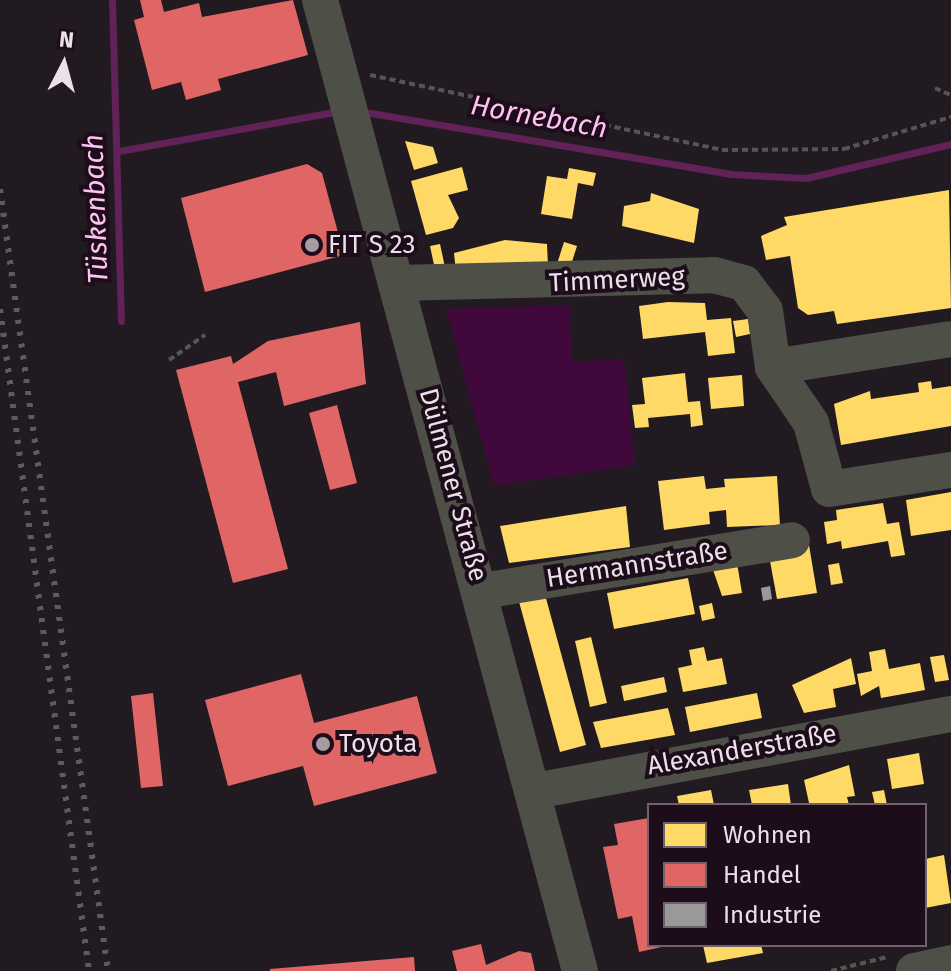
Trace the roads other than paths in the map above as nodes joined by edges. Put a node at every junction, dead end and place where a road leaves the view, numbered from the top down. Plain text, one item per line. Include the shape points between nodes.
1 (320, 0) edge
2 (397, 283) junction
3 (951, 339) edge
4 (773, 367) junction
5 (951, 470) edge
6 (792, 540) dead end
7 (482, 591) junction
8 (951, 714) edge
9 (535, 791) junction
10 (951, 963) edge
11 (580, 971) edge
12 (914, 971) edge

1 - 2 street, Dülmener Straße
2 - 4 street, Timmerweg via 714,275 756,294
2 - 7 street, Dülmener Straße
3 - 4 street
4 - 5 street, Timmerweg via 811,423 829,489
6 - 7 street, Hermannstraße
7 - 9 street, Dülmener Straße
8 - 9 street, Alexanderstraße
9 - 11 street, Dülmener Straße
10 - 12 street

